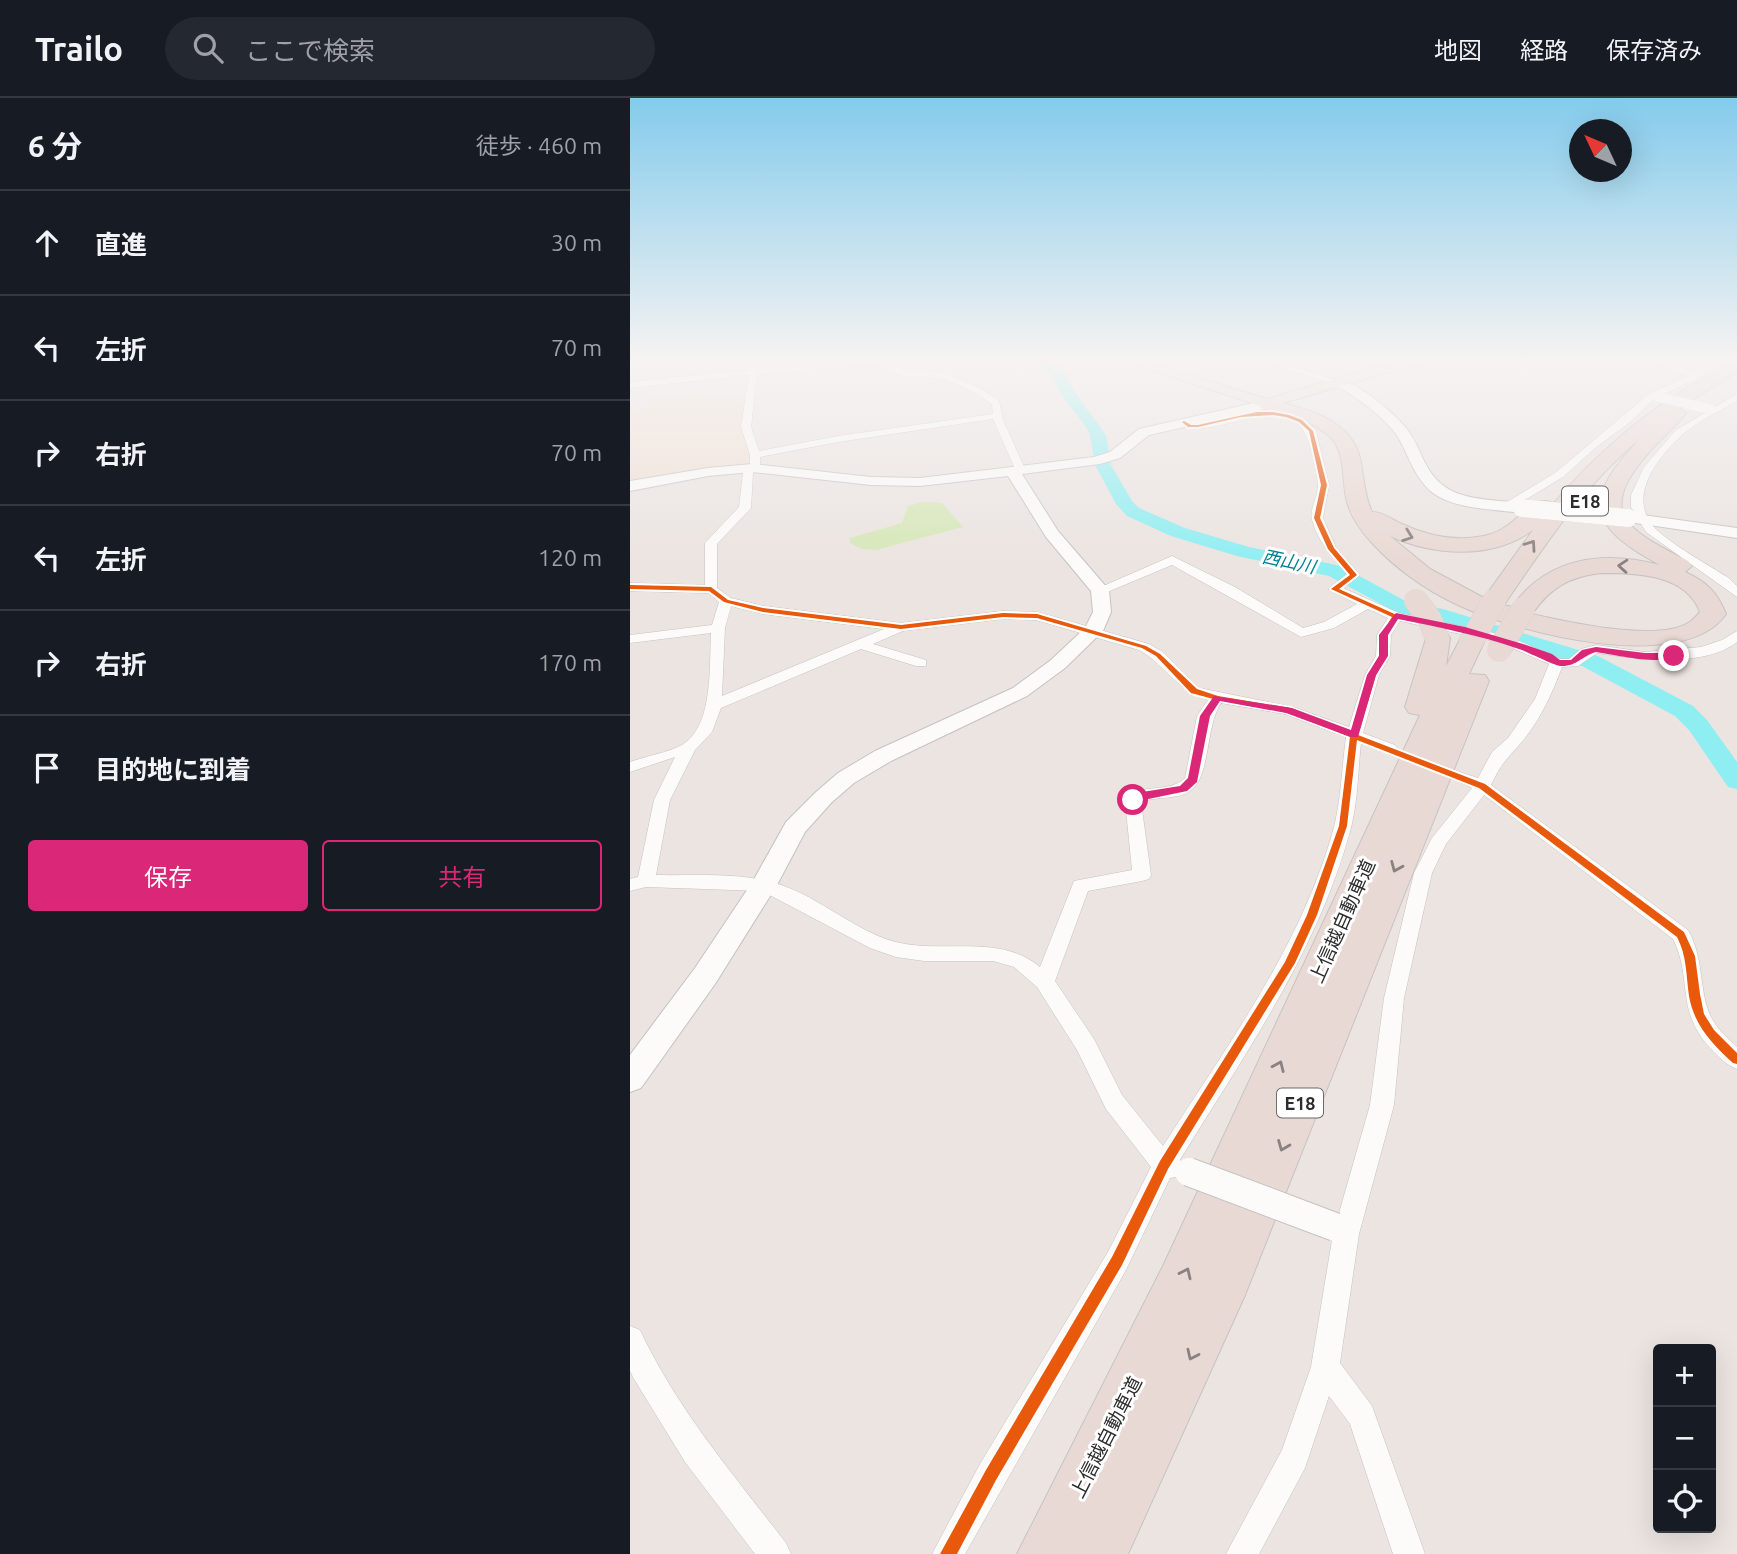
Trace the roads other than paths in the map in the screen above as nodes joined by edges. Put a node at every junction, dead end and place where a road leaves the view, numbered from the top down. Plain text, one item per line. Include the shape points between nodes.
1 (746, 428) edge
2 (914, 428) edge
3 (1001, 428) edge
4 (1160, 428) edge
5 (1309, 428) edge
6 (1327, 428) edge
7 (1398, 428) edge
8 (1616, 428) edge
9 (1640, 428) edge
10 (1640, 428) edge
11 (1660, 428) edge
12 (1663, 428) edge
13 (1685, 428) edge
14 (754, 461) junction
15 (1016, 469) junction
16 (630, 486) edge
17 (1349, 501) junction
18 (1514, 508) junction
19 (1646, 520) junction
20 (1737, 533) edge
21 (1732, 583) edge
22 (630, 587) edge
23 (711, 589) junction
24 (1100, 590) junction
25 (1737, 593) edge
26 (1400, 595) junction
27 (726, 601) junction
28 (1368, 603) junction
29 (1510, 606) junction
30 (901, 627) junction
31 (718, 628) junction
32 (1093, 631) junction
33 (1737, 635) edge
34 (630, 639) edge
35 (860, 643) junction
36 (1487, 647) junction
37 (921, 663) dead end
38 (1558, 663) junction
39 (1217, 698) junction
40 (714, 705) junction
41 (1354, 735) junction
42 (688, 748) junction
43 (1389, 748) dead end
44 (630, 767) edge
45 (1454, 775) dead end
46 (1482, 786) junction
47 (638, 883) edge
48 (764, 885) junction
49 (1358, 885) junction
50 (1044, 982) junction
51 (1737, 1060) edge
52 (630, 1079) edge
53 (1176, 1168) junction
54 (1340, 1231) junction
55 (630, 1340) edge
56 (1325, 1367) junction
57 (775, 1554) edge
58 (948, 1554) edge
59 (1047, 1554) edge
60 (1097, 1554) edge
61 (1242, 1554) edge
62 (1409, 1554) edge

1 - 14 street
2 - 14 street via 838,439
3 - 15 street
4 - 15 street via 1144,432 1123,450 1100,460
5 - 28 street via 1324,485 1317,518 1331,549 1354,575 1334,589
6 - 17 highway via 1346,446
7 - 18 street via 1432,485 1463,500
8 - 18 street
17 -> 9 highway via 1406,536 1449,545 1480,544 1518,530
29 -> 10 highway, E18 via 1553,514
11 - 29 highway, E18 via 1593,491
12 - 17 highway via 1625,470 1614,488 1609,513 1620,528 1701,579 1723,599 1730,617 1717,633 1703,639 1665,645 1617,644 1567,638 1487,616 1438,594 1380,552
13 - 19 street via 1648,470 1636,495 1637,507
14 - 15 street via 906,482
14 - 16 street
14 - 23 street via 748,473 745,508 711,543
15 - 24 street via 1019,484 1052,534
17 - 26 highway via 1345,521 1355,541
17 -> 29 highway via 1391,549 1418,571 1461,597 1513,617 1584,633 1656,637 1701,628 1713,614 1707,597 1685,581 1651,569 1616,565 1564,573
18 - 19 street, bridge
19 - 20 street
19 - 21 street via 1650,530
21 - 25 street
22 - 23 street
23 - 27 street
24 - 28 street via 1172,560 1301,634 1329,625
24 - 32 street via 1102,612
26 - 28 street
26 - 38 street via 1473,632
26 - 41 street via 1384,635 1384,656 1371,675
26 - 49 highway, bridge via 1430,619 1437,638 1429,678
27 - 30 street via 799,616
27 - 31 street
29 - 36 highway, bridge
30 - 32 street via 1020,615
30 - 35 street
31 - 34 street
31 - 40 street
32 - 39 street via 1144,647 1194,691
32 - 48 street via 1020,691 883,755 846,778 795,828
33 - 38 street via 1727,643 1693,653 1645,656 1596,649 1573,663
35 - 37 street
35 - 40 street
36 - 49 highway, 上信越自動車道 / E18 via 1424,737
36 -> 60 highway, 上信越自動車道 / E18 via 1220,1295
38 - 46 street via 1542,699 1514,741 1498,755
39 - 41 street via 1288,710
39 - 50 street via 1205,716 1194,779 1183,789 1133,800 1142,875 1081,886
40 - 42 street via 705,732
41 - 43 street
41 - 53 street via 1343,827 1312,915
42 - 44 street
42 - 47 street via 662,800
45 - 46 street
46 - 51 street via 1681,935 1691,952 1698,1013 1709,1032
46 - 54 street via 1438,842 1423,873 1394,998 1382,1105
47 - 48 street
48 - 50 street via 896,950 993,954 1021,962
48 - 52 street
59 -> 49 highway, 上信越自動車道 / E18 via 1187,1271
50 - 53 street via 1086,1045 1114,1102
53 - 54 street, bridge
53 - 58 street via 1117,1261
54 - 56 street
55 - 57 street via 682,1432
56 - 61 street via 1294,1457
56 - 62 street via 1362,1416

